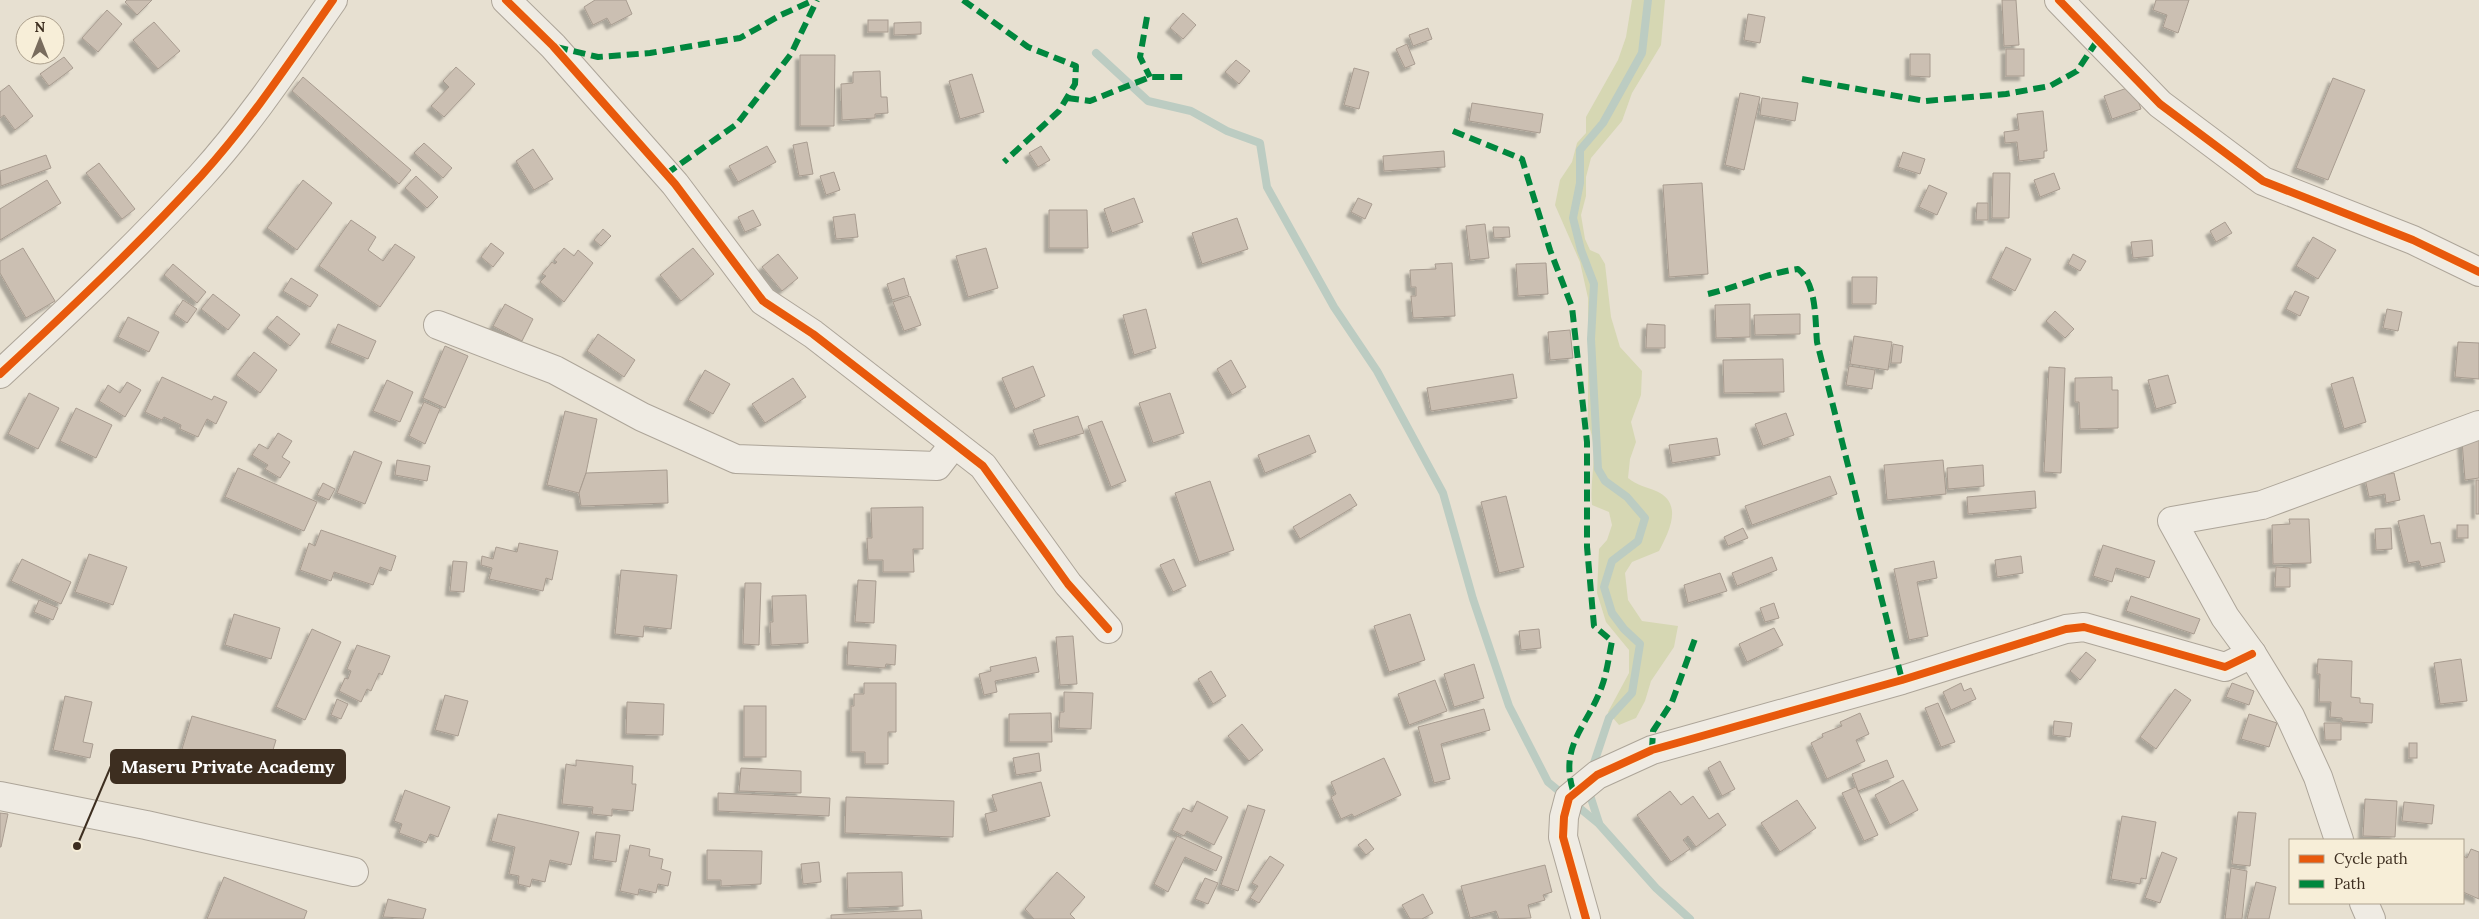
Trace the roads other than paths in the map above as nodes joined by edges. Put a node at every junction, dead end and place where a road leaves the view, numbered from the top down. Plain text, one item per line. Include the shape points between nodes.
1 (333, 0) edge
2 (506, 0) edge
3 (2059, 0) edge
4 (2479, 272) edge
5 (438, 325) dead end
6 (0, 374) edge
7 (2479, 425) edge
8 (954, 444) junction
9 (1108, 629) dead end
10 (2252, 654) junction
11 (0, 796) edge
12 (2339, 839) edge
13 (354, 872) dead end
14 (2364, 904) edge
15 (1586, 919) edge
16 (2371, 919) edge

1 - 6 street via 271,89 201,175 85,296
2 - 8 street via 553,46 675,184 763,302 813,334
3 - 4 street via 2160,104 2263,181 2413,240
5 - 8 street via 555,370 642,416 736,459 937,466
7 - 10 street via 2262,506 2172,521 2225,617
8 - 9 street via 983,466 1068,584
10 - 12 street via 2290,716 2318,777
10 - 15 street via 2225,666 2084,627 2066,629 1902,680 1652,750 1597,775 1569,798 1565,807 1563,837
11 - 13 street
14 - 16 street

